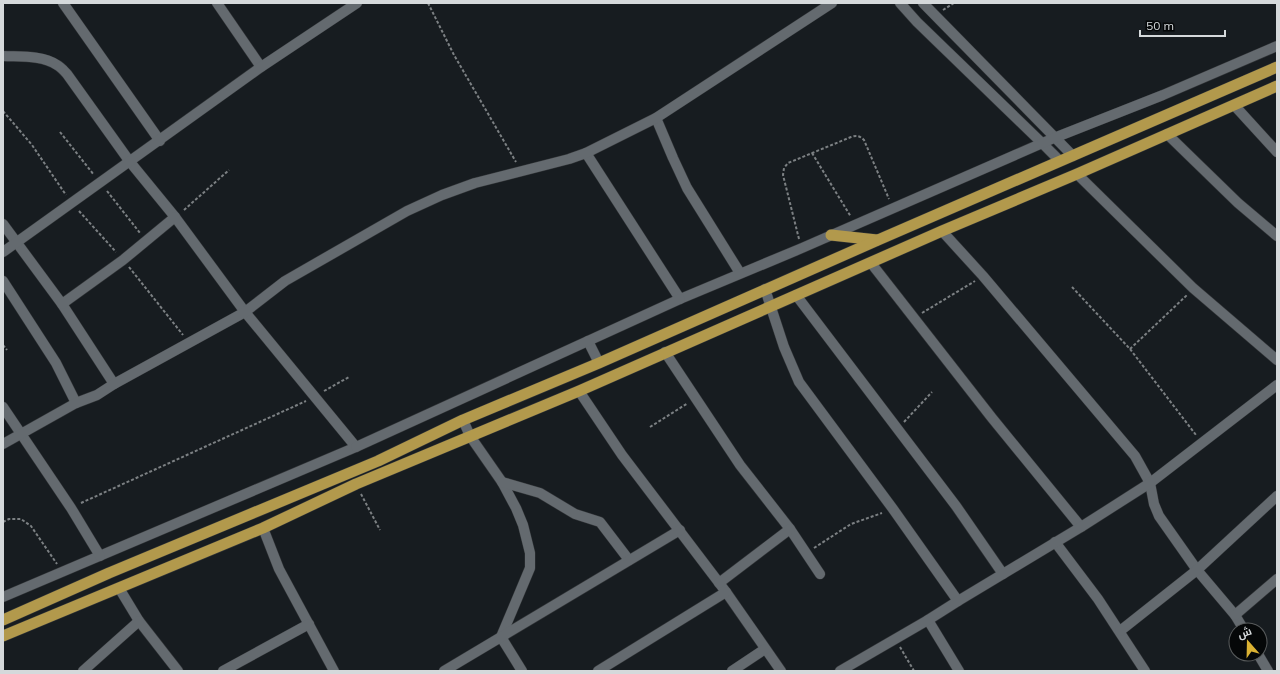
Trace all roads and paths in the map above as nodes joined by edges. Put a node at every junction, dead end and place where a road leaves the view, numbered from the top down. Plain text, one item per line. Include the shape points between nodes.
1 (63, 3) edge
2 (217, 3) edge
3 (357, 3) edge
4 (428, 3) edge
5 (832, 3) edge
6 (900, 3) edge
7 (923, 3) edge
8 (1277, 46) edge
9 (3, 56) edge
10 (261, 67) junction
11 (1277, 67) edge
12 (1277, 86) edge
13 (1234, 105) junction
14 (3, 110) edge
15 (656, 118) junction
16 (1167, 134) junction
17 (1054, 138) junction
18 (160, 141) junction
19 (32, 144) dead end
20 (1043, 144) junction
21 (1277, 152) edge
22 (586, 153) junction
23 (812, 153) junction
24 (1073, 156) junction
25 (1060, 161) junction
26 (130, 162) junction
27 (229, 170) dead end
28 (521, 171) junction
29 (1077, 174) junction
30 (893, 207) junction
31 (175, 217) junction
32 (3, 224) edge
33 (856, 224) junction
34 (942, 231) junction
35 (831, 235) junction
36 (1277, 236) edge
37 (878, 240) junction
38 (17, 242) junction
39 (802, 248) junction
40 (3, 252) edge
41 (123, 260) junction
42 (871, 263) junction
43 (740, 273) junction
44 (983, 276) junction
45 (3, 281) edge
46 (1072, 287) dead end
47 (1193, 288) junction
48 (765, 289) junction
49 (796, 295) junction
50 (680, 299) junction
51 (62, 304) junction
52 (771, 306) junction
53 (245, 312) junction
54 (914, 318) junction
55 (588, 341) junction
56 (190, 343) junction
57 (3, 344) edge
58 (1130, 349) junction
59 (7, 350) dead end
60 (665, 352) junction
61 (1277, 360) edge
62 (599, 363) junction
63 (349, 377) dead end
64 (114, 384) junction
65 (1277, 385) edge
66 (579, 391) junction
67 (932, 392) dead end
68 (314, 397) junction
69 (696, 399) junction
70 (76, 403) junction
71 (3, 407) edge
72 (463, 420) junction
73 (650, 427) dead end
74 (897, 429) junction
75 (21, 435) junction
76 (470, 436) junction
77 (3, 444) edge
78 (1203, 444) junction
79 (356, 447) junction
80 (502, 482) junction
81 (1150, 483) junction
82 (356, 484) junction
83 (1277, 496) edge
84 (71, 508) junction
85 (893, 509) junction
86 (3, 522) edge
87 (1081, 527) junction
88 (263, 528) junction
89 (790, 529) junction
90 (380, 530) dead end
91 (680, 530) junction
92 (1055, 542) junction
93 (806, 553) junction
94 (100, 556) junction
95 (629, 560) junction
96 (1197, 570) junction
97 (62, 572) junction
98 (820, 574) dead end
99 (1003, 574) junction
100 (1277, 579) edge
101 (718, 583) junction
102 (119, 588) junction
103 (726, 592) junction
104 (3, 597) edge
105 (958, 601) junction
106 (1235, 615) junction
107 (3, 620) edge
108 (928, 620) junction
109 (139, 621) junction
110 (1239, 622) edge
111 (309, 624) junction
112 (1120, 631) junction
113 (3, 636) edge
114 (501, 637) junction
115 (895, 639) junction
116 (765, 649) junction
117 (1263, 662) edge
118 (82, 671) edge
119 (178, 671) edge
120 (223, 671) edge
121 (334, 671) edge
122 (444, 671) edge
123 (522, 671) edge
124 (598, 671) edge
125 (732, 671) edge
126 (781, 671) edge
127 (840, 671) edge
128 (914, 671) edge
129 (959, 671) edge
130 (1145, 671) edge
131 (1268, 671) edge

1 - 18 street
2 - 10 street
3 - 10 street
4 - 28 path via 454,55
5 - 15 street
6 - 20 street
7 - 17 street
8 - 17 street
9 - 26 street via 44,59 57,65 84,96
10 - 18 street
11 - 24 highway
12 - 13 highway
13 - 16 highway
13 - 21 street
14 - 19 path
15 - 22 street
15 - 43 street via 687,188
16 - 29 highway
16 - 36 street via 1238,203
17 - 20 street
17 - 24 street
18 - 26 street
20 - 25 street
20 - 30 street
22 - 28 street
22 - 50 street
23 - 30 path via 851,137 860,136
23 - 33 path
23 - 39 path via 788,163 783,175
24 - 25 highway
25 - 37 highway
26 - 31 street
26 - 38 street
27 - 31 path
28 - 53 street via 475,183 407,211 285,281
29 - 34 highway
29 - 47 street
30 - 33 street
31 - 41 street
31 - 53 street
32 - 38 street
33 - 35 street
34 - 42 highway
34 - 44 street
35 - 37 highway
35 - 39 street
37 - 48 highway
38 - 40 street
38 - 51 street
39 - 43 street
41 - 51 street
41 - 56 path
42 - 49 highway
42 - 54 street
43 - 50 street
44 - 54 path
44 - 81 street via 1127,445
45 - 70 street via 56,363
46 - 58 path
47 - 58 path
47 - 61 street
48 - 52 street
48 - 62 highway
49 - 52 highway
49 - 74 street
50 - 55 street
51 - 64 street
52 - 60 highway
52 - 85 street via 799,382
53 - 56 street
53 - 68 street
54 - 87 street
55 - 62 street
55 - 79 street
56 - 64 street
57 - 59 path
58 - 78 path
60 - 66 highway
60 - 69 street
62 - 72 highway
63 - 68 path
64 - 70 street via 97,395
65 - 78 street
66 - 76 highway
66 - 91 street via 622,455
67 - 74 path
68 - 79 street
68 - 84 path
69 - 73 path
69 - 89 street via 740,465
70 - 75 street
71 - 75 street
72 - 76 street
72 - 107 highway via 378,461
74 - 99 street via 956,506
75 - 77 street
75 - 84 street
76 - 80 street
76 - 82 highway
78 - 81 street
79 - 94 street
80 - 95 street via 540,493 574,514 600,522
80 - 114 street via 523,525 530,553 530,568
81 - 87 street
81 - 96 street via 1159,516
82 - 88 highway
82 - 90 path
83 - 96 street
84 - 94 street
85 - 93 path via 851,524
85 - 105 street
86 - 97 path via 21,518 31,526
87 - 92 street
88 - 102 highway
88 - 111 street via 279,569
89 - 93 street
89 - 101 street
91 - 95 street
91 - 101 street
92 - 99 street
92 - 112 street
93 - 98 street
94 - 97 street
95 - 114 street
96 - 106 street
96 - 112 street
97 - 104 street
99 - 105 street
100 - 106 street
101 - 103 street
102 - 109 street
102 - 113 highway
103 - 116 street
103 - 124 street
105 - 108 street
106 - 110 street
108 - 115 street
108 - 129 street
109 - 118 street
109 - 119 street
111 - 120 street
111 - 121 street
112 - 130 street
114 - 122 street
114 - 123 street
115 - 127 street
115 - 128 path
116 - 125 street
116 - 126 street
117 - 131 street

